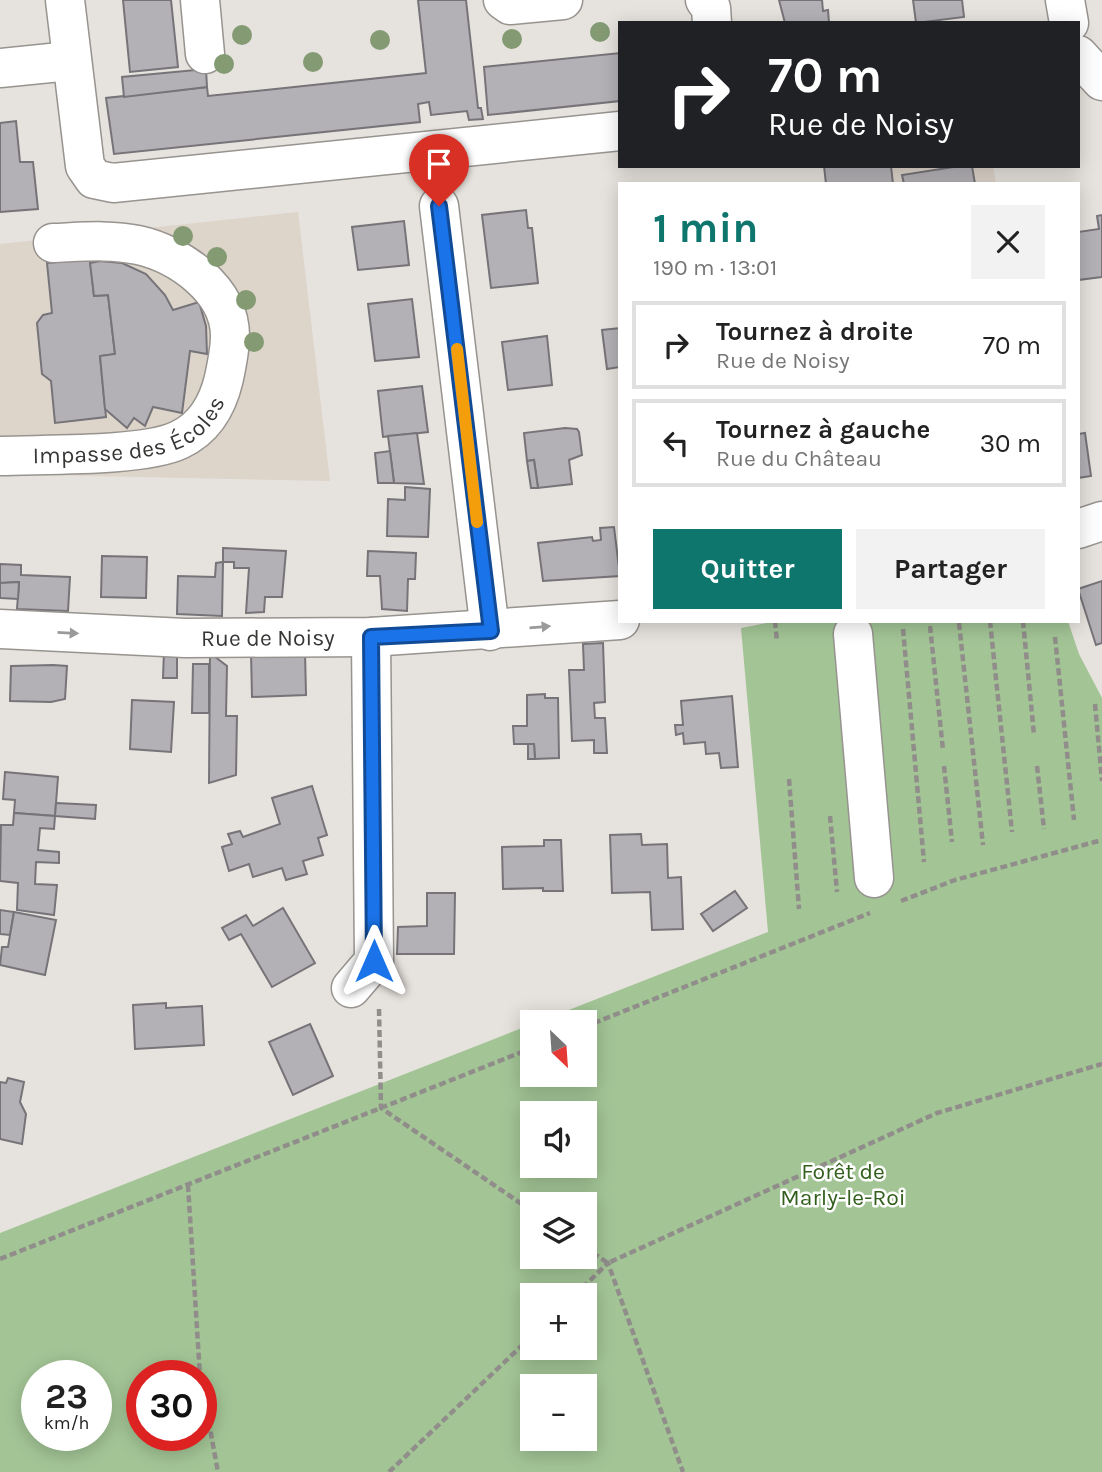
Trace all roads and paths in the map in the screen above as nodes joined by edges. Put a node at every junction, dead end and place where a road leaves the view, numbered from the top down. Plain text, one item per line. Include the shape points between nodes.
1 (65, 0) edge
2 (200, 0) edge
3 (503, 0) edge
4 (563, 0) edge
5 (705, 0) edge
6 (1065, 0) edge
7 (712, 21) edge
8 (1069, 21) edge
9 (205, 54) dead end
10 (1080, 57) edge
11 (70, 61) junction
12 (0, 68) edge
13 (1102, 81) edge
14 (618, 131) edge
15 (439, 206) dead end
16 (53, 243) dead end
17 (0, 456) edge
18 (1102, 521) edge
19 (1080, 528) edge
20 (618, 620) edge
21 (775, 623) edge
22 (959, 623) edge
23 (990, 623) edge
24 (1023, 623) edge
25 (930, 626) dead end
26 (0, 629) edge
27 (902, 629) dead end
28 (491, 631) junction
29 (853, 634) dead end
30 (371, 637) junction
31 (1055, 637) dead end
32 (778, 641) dead end
33 (1095, 704) dead end
34 (1034, 735) dead end
35 (943, 750) dead end
36 (944, 766) dead end
37 (1037, 766) dead end
38 (789, 779) dead end
39 (1102, 781) edge
40 (1074, 820) dead end
41 (1044, 828) dead end
42 (1012, 832) dead end
43 (1102, 840) edge
44 (952, 842) dead end
45 (983, 845) dead end
46 (924, 862) dead end
47 (881, 898) junction
48 (799, 909) dead end
49 (362, 974) joint
50 (597, 1021) edge
51 (520, 1053) edge
52 (1102, 1065) edge
53 (381, 1108) junction
54 (188, 1185) junction
55 (520, 1203) edge
56 (597, 1256) edge
57 (0, 1259) edge
58 (608, 1263) junction
59 (587, 1283) edge
60 (520, 1347) edge
61 (200, 1360) edge
62 (214, 1451) edge
63 (218, 1472) edge
64 (389, 1472) edge
65 (683, 1472) edge

1 - 11 street
2 - 9 street
3 - 4 street via 510,5
5 - 7 street
6 - 8 street
10 - 13 street
11 - 12 street
11 - 14 street via 85,166 94,179 113,183
15 - 28 street
16 - 17 street, Impasse des Écoles via 138,245 187,267 205,281 220,302 230,334 222,386 215,409 197,426 181,439 154,448
18 - 19 street
28 -> 20 street, Rue de Noisy
21 - 32 path
22 - 45 path
23 - 42 path
24 - 34 path
25 - 35 path
26 -> 30 street, Rue de Noisy via 185,638
27 - 46 path
28 - 30 street, Rue de Noisy
29 - 47 street
30 - 49 street
31 - 40 path
33 - 39 path
36 - 44 path
37 - 41 path
38 - 48 path
43 - 47 path
47 - 50 path
49 - 53 path via 378,999
51 - 53 path
52 - 58 path via 937,1114
53 - 54 path
53 - 55 path
54 - 57 path
54 - 61 path
56 - 58 path
58 - 59 path
58 - 65 path
60 - 64 path
62 - 63 path

